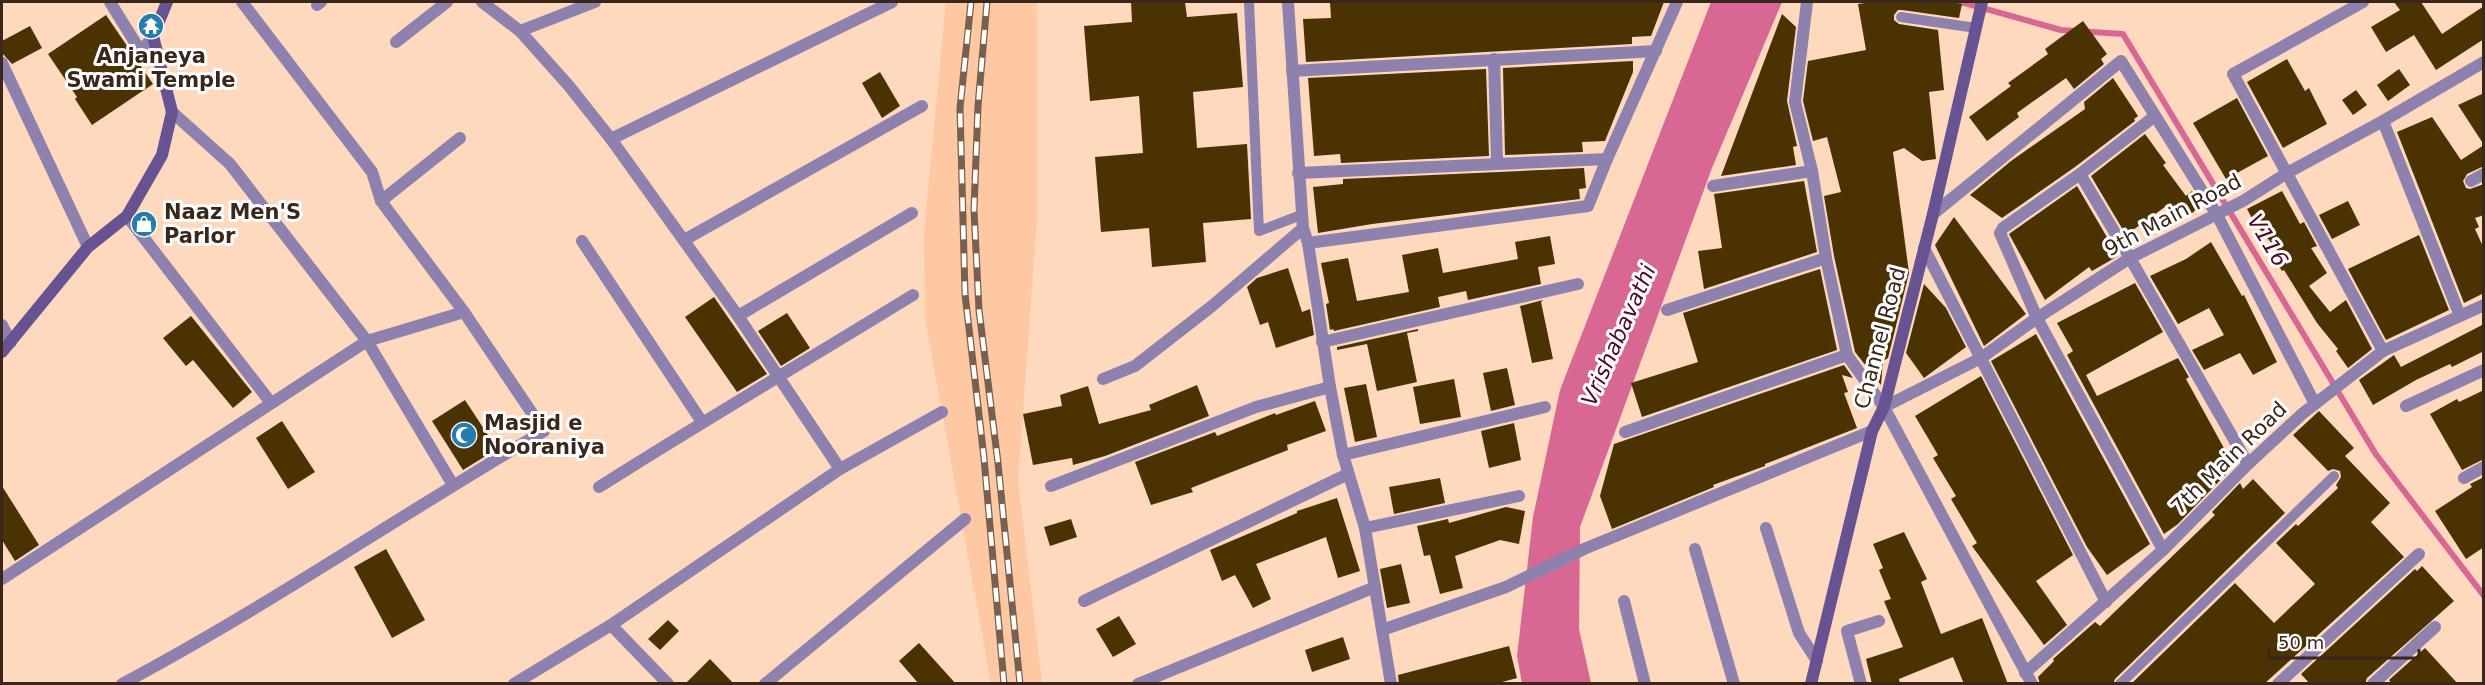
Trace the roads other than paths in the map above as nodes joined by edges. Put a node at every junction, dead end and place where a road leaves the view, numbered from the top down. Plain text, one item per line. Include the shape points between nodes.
1 (110, 2) edge
2 (167, 2) edge
3 (242, 2) edge
4 (447, 2) edge
5 (482, 2) edge
6 (596, 2) edge
7 (892, 2) edge
8 (1249, 2) edge
9 (1288, 2) edge
10 (1677, 2) edge
11 (1807, 2) edge
12 (1982, 2) edge
13 (2363, 2) edge
14 (1901, 17) dead end
15 (1977, 22) junction
16 (520, 31) junction
17 (153, 36) junction
18 (396, 42) dead end
19 (1656, 51) junction
20 (1494, 59) junction
21 (2484, 62) edge
22 (2, 63) edge
23 (1292, 71) junction
24 (922, 106) dead end
25 (172, 112) junction
26 (2155, 116) junction
27 (2383, 121) junction
28 (459, 138) dead end
29 (611, 138) junction
30 (1607, 159) junction
31 (1497, 162) junction
32 (1812, 171) junction
33 (2287, 172) junction
34 (1298, 173) junction
35 (2080, 174) junction
36 (2484, 174) edge
37 (2471, 181) dead end
38 (1713, 186) dead end
39 (381, 201) junction
40 (912, 213) dead end
41 (1933, 214) junction
42 (2218, 214) junction
43 (1300, 215) junction
44 (127, 216) junction
45 (1302, 228) junction
46 (686, 239) junction
47 (582, 241) dead end
48 (1308, 243) junction
49 (88, 247) junction
50 (1924, 248) junction
51 (1826, 258) junction
52 (2130, 258) junction
53 (1578, 284) dead end
54 (913, 295) dead end
55 (2484, 305) edge
56 (1667, 310) dead end
57 (464, 312) junction
58 (738, 316) junction
59 (2460, 316) junction
60 (2037, 318) junction
61 (2, 326) edge
62 (367, 341) junction
63 (11, 342) junction
64 (1322, 342) junction
65 (2383, 351) junction
66 (2, 352) edge
67 (1847, 355) junction
68 (1981, 358) junction
69 (2484, 370) edge
70 (780, 377) junction
71 (1103, 379) dead end
72 (1330, 387) junction
73 (2318, 402) junction
74 (271, 403) junction
75 (2406, 406) dead end
76 (1545, 407) dead end
77 (1884, 407) junction
78 (942, 412) dead end
79 (702, 422) junction
80 (1872, 431) junction
81 (1625, 432) dead end
82 (1343, 455) junction
83 (2248, 464) junction
84 (2484, 467) edge
85 (840, 470) junction
86 (1348, 474) junction
87 (2334, 476) dead end
88 (2464, 478) dead end
89 (453, 485) junction
90 (1051, 486) dead end
91 (599, 487) dead end
92 (1519, 496) dead end
93 (965, 519) dead end
94 (1365, 528) junction
95 (1766, 528) dead end
96 (1695, 549) dead end
97 (2163, 550) junction
98 (2419, 554) dead end
99 (2, 579) edge
100 (1375, 587) junction
101 (1084, 601) dead end
102 (1624, 601) dead end
103 (2106, 602) junction
104 (1879, 621) dead end
105 (611, 625) junction
106 (2435, 627) dead end
107 (1382, 630) junction
108 (1817, 661) junction
109 (2029, 678) edge
110 (122, 684) edge
111 (514, 684) edge
112 (668, 684) edge
113 (765, 684) edge
114 (1138, 684) edge
115 (1391, 684) edge
116 (1645, 684) edge
117 (1734, 684) edge
118 (1811, 684) edge
119 (1861, 684) edge
120 (2120, 684) edge
121 (2278, 684) edge
122 (2373, 684) edge

1 - 17 street via 141,52
2 - 17 street
3 - 39 street via 372,172
4 - 18 street
5 - 16 street
6 - 16 street
7 - 29 street
8 - 43 lane via 1259,231
9 - 23 street
10 - 19 street
11 - 32 street via 1795,102
12 - 15 street, Channel Road
13 - 33 street via 2233,74
14 - 15 lane
15 - 41 street, Channel Road
16 - 29 street
17 - 25 street
19 - 20 street
19 - 30 street
20 - 23 street
20 - 31 street
21 - 27 street, 9th Main Road
22 - 49 street
23 - 34 street
24 - 46 street
25 - 44 street via 162,155
25 - 62 street via 230,164
26 - 35 street
26 - 41 street via 2121,62
26 - 42 street
27 - 33 street, 9th Main Road
27 - 59 street
28 - 39 street
29 - 46 street
30 - 31 street
30 - 48 street via 1588,206
31 - 34 street
32 - 38 street
32 - 51 street
33 - 42 street, 9th Main Road
33 - 65 street
34 - 43 street
35 - 52 street
35 - 60 street via 2001,233
36 - 37 street
39 - 57 street
40 - 58 street
41 - 50 street, Channel Road
42 - 52 street, 9th Main Road
42 - 73 street
43 - 45 street
44 - 49 street
44 - 74 street
45 - 48 street
45 - 71 street via 1221,299 1135,366
46 - 58 street
47 - 79 street
48 - 64 street
49 - 63 street
50 - 68 street
50 - 77 street, Channel Road
51 - 56 street
51 - 67 street
52 - 60 street, 9th Main Road
52 - 83 street
53 - 64 street
54 - 70 street
55 - 59 street, 7th Main Road
57 - 62 street
57 - 89 street via 544,431
58 - 70 street
59 - 65 street, 7th Main Road
60 - 68 street, 9th Main Road
60 - 97 street
61 - 63 street
62 - 74 street
62 - 89 street
63 - 66 street
64 - 72 street
65 - 73 street, 7th Main Road
67 - 77 street
67 - 81 street
68 - 77 street, 9th Main Road
68 - 103 street
69 - 75 street
70 - 79 street
70 - 85 street
72 - 82 street
72 - 90 street via 1256,407
73 - 83 street, 7th Main Road
74 - 99 street
76 - 82 street
77 - 80 street, Channel Road
77 - 109 street
78 - 85 street
79 - 91 street
80 - 107 street via 1584,549 1506,587
80 - 108 street, Channel Road
82 - 86 street
83 - 97 street, 7th Main Road
84 - 88 street
85 - 105 street
86 - 94 street
86 - 101 street
87 - 120 lane
89 - 110 street via 190,648
92 - 94 street
93 - 113 street
94 - 100 street
95 - 108 street via 1799,633
96 - 117 street
97 - 103 street, 7th Main Road
98 - 121 street
100 - 107 street
100 - 114 street
102 - 116 street
103 - 109 street, 7th Main Road
104 - 119 street via 1847,631
105 - 111 street
105 - 112 street
106 - 122 street
107 - 115 street
108 - 118 street, Channel Road

